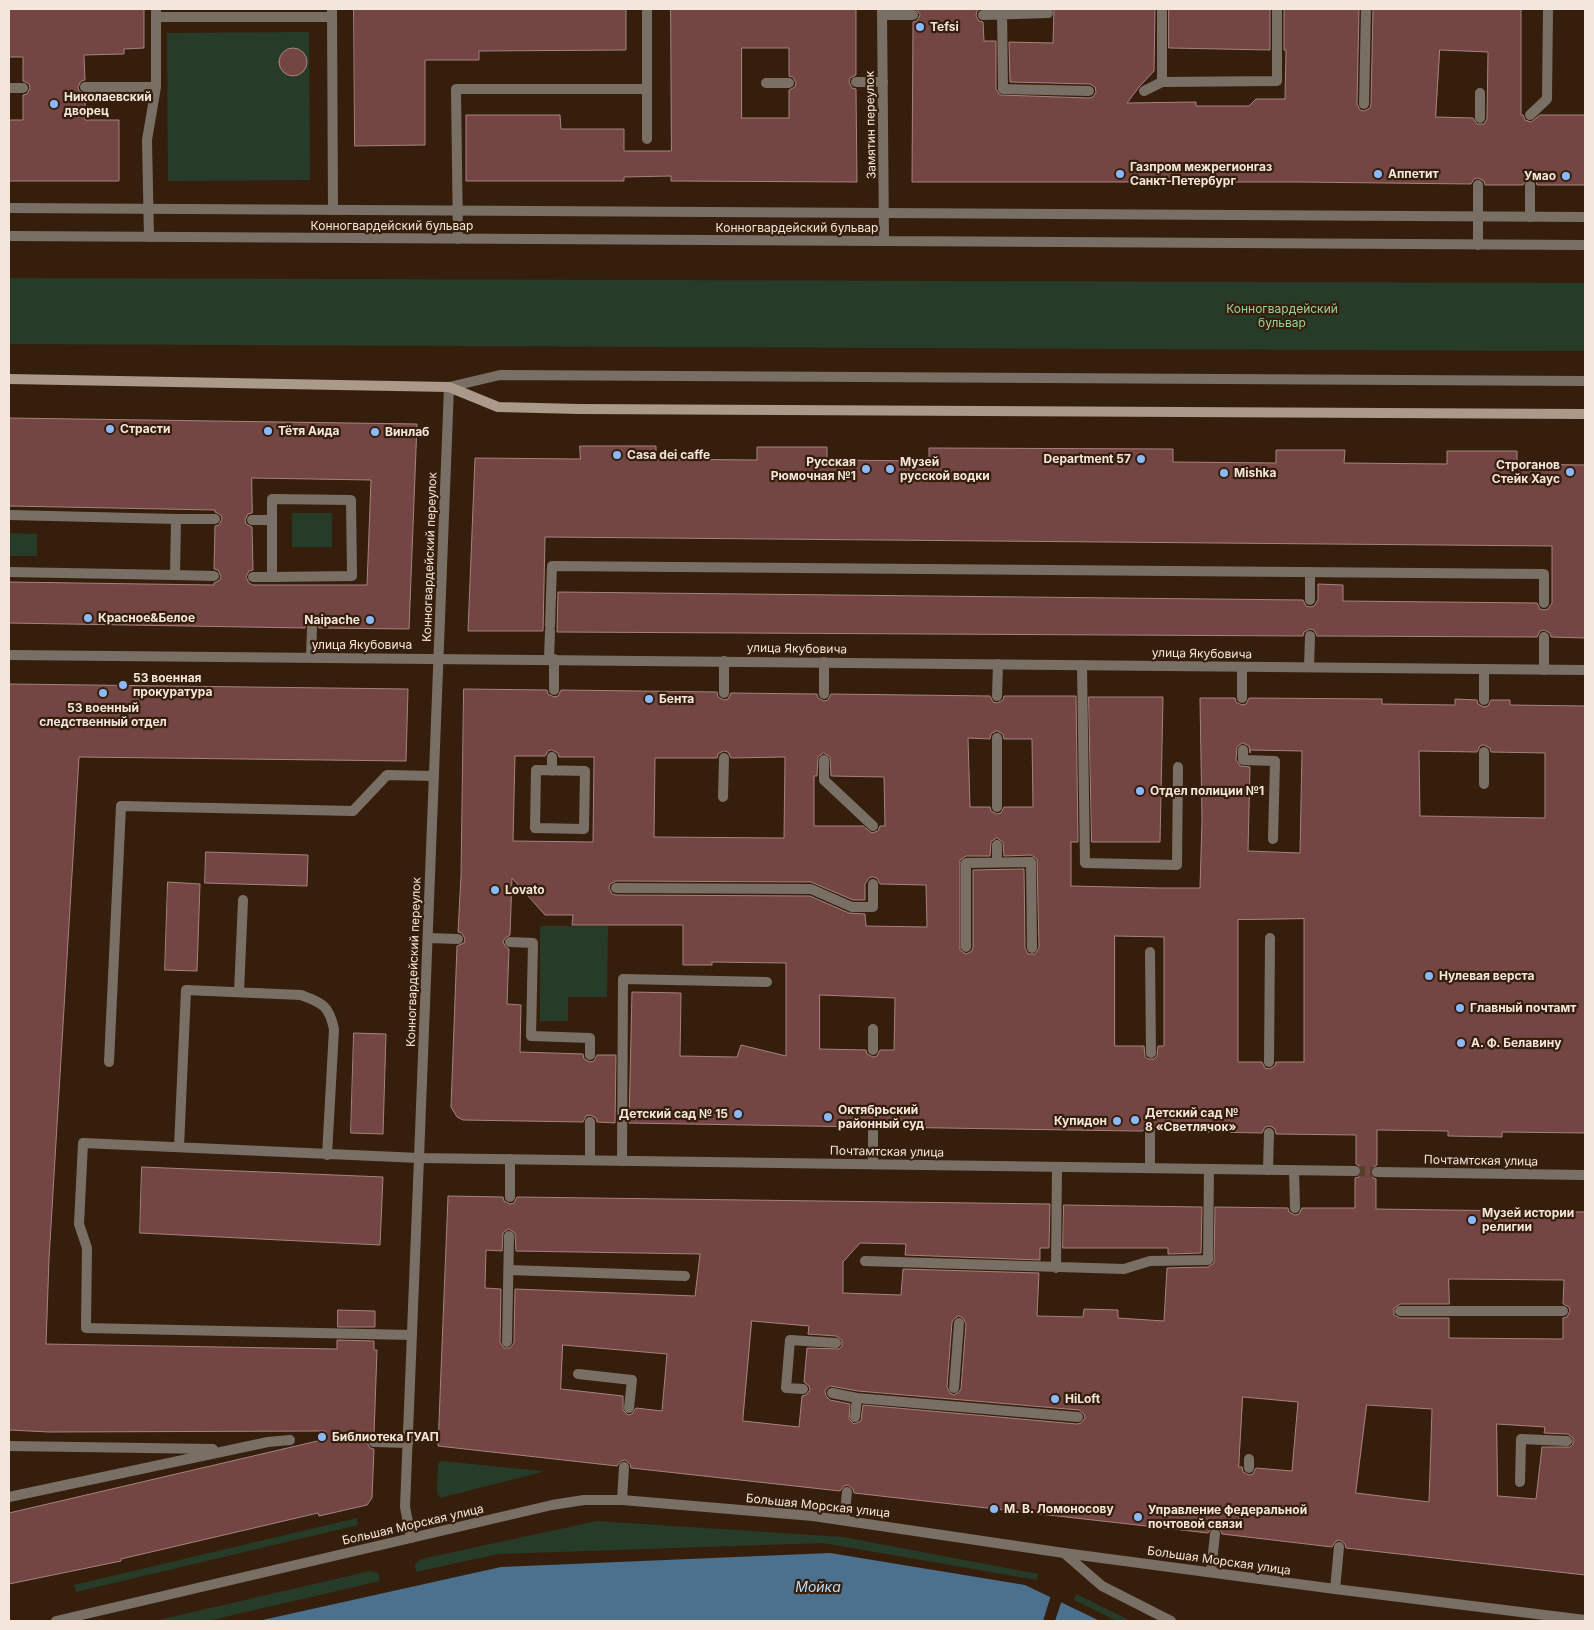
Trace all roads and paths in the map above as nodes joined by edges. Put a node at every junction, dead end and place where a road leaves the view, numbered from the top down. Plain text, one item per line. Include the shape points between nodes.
1 (647, 9) edge
2 (1162, 9) edge
3 (1277, 9) edge
4 (1366, 9) edge
5 (1548, 9) edge
6 (1002, 11) edge
7 (882, 12) edge
8 (156, 13) edge
9 (332, 13) edge
10 (1048, 13) dead end
11 (912, 15) dead end
12 (983, 15) dead end
13 (766, 82) dead end
14 (856, 82) dead end
15 (883, 82) junction
16 (1162, 82) junction
17 (789, 83) dead end
18 (85, 87) dead end
19 (156, 87) junction
20 (9, 88) edge
21 (23, 88) dead end
22 (646, 89) junction
23 (1089, 91) dead end
24 (1144, 91) dead end
25 (1480, 93) dead end
26 (1364, 104) dead end
27 (1530, 115) dead end
28 (1480, 118) dead end
29 (646, 139) dead end
30 (1478, 185) dead end
31 (1530, 185) dead end
32 (9, 208) edge
33 (149, 209) junction
34 (333, 210) junction
35 (457, 211) junction
36 (884, 214) junction
37 (1478, 216) junction
38 (1530, 217) junction
39 (1585, 217) edge
40 (9, 236) edge
41 (149, 237) junction
42 (458, 239) junction
43 (884, 241) junction
44 (1478, 245) junction
45 (1585, 245) edge
46 (9, 380) edge
47 (1585, 381) edge
48 (449, 386) junction
49 (1585, 414) edge
50 (9, 515) edge
51 (176, 518) junction
52 (215, 519) dead end
53 (252, 520) dead end
54 (272, 520) junction
55 (9, 572) edge
56 (1310, 572) junction
57 (175, 575) junction
58 (214, 576) dead end
59 (253, 576) dead end
60 (272, 576) junction
61 (1310, 600) dead end
62 (1544, 603) dead end
63 (312, 628) dead end
64 (1310, 636) dead end
65 (1544, 637) dead end
66 (9, 655) edge
67 (311, 657) junction
68 (439, 658) junction
69 (552, 659) junction
70 (724, 661) junction
71 (824, 662) junction
72 (998, 664) junction
73 (1082, 665) junction
74 (1242, 667) junction
75 (1309, 667) junction
76 (1484, 669) junction
77 (1544, 670) junction
78 (1585, 670) edge
79 (554, 690) dead end
80 (724, 693) dead end
81 (824, 694) dead end
82 (998, 696) dead end
83 (1242, 698) dead end
84 (1484, 700) dead end
85 (998, 738) dead end
86 (1242, 750) dead end
87 (1484, 752) dead end
88 (552, 756) dead end
89 (724, 758) dead end
90 (824, 760) dead end
91 (1178, 767) dead end
92 (552, 771) junction
93 (434, 776) junction
94 (1484, 784) dead end
95 (723, 797) dead end
96 (997, 807) dead end
97 (873, 826) dead end
98 (1273, 839) dead end
99 (997, 845) dead end
100 (997, 862) junction
101 (873, 884) dead end
102 (616, 888) dead end
103 (243, 900) dead end
104 (428, 938) junction
105 (1270, 938) dead end
106 (458, 940) dead end
107 (510, 942) dead end
108 (966, 947) dead end
109 (1032, 948) dead end
110 (1150, 952) dead end
111 (767, 982) dead end
112 (239, 992) junction
113 (873, 1029) dead end
114 (873, 1050) dead end
115 (1151, 1053) dead end
116 (590, 1055) dead end
117 (109, 1062) dead end
118 (1270, 1062) dead end
119 (590, 1122) dead end
120 (873, 1127) dead end
121 (1150, 1131) dead end
122 (1269, 1134) dead end
123 (180, 1147) junction
124 (327, 1155) junction
125 (419, 1158) junction
126 (510, 1159) junction
127 (590, 1160) junction
128 (622, 1161) junction
129 (873, 1164) junction
130 (1057, 1167) junction
131 (1150, 1168) junction
132 (1209, 1169) junction
133 (1268, 1170) junction
134 (1294, 1170) junction
135 (1355, 1171) tunnel mouth
136 (1377, 1172) tunnel mouth
137 (1585, 1175) edge
138 (510, 1197) dead end
139 (1295, 1208) dead end
140 (510, 1236) dead end
141 (865, 1261) dead end
142 (1056, 1268) junction
143 (509, 1270) junction
144 (685, 1276) dead end
145 (1400, 1310) dead end
146 (1563, 1311) dead end
147 (959, 1323) dead end
148 (412, 1336) junction
149 (507, 1342) dead end
150 (836, 1343) dead end
151 (578, 1374) dead end
152 (803, 1389) dead end
153 (832, 1393) dead end
154 (857, 1398) junction
155 (952, 1407) junction
156 (629, 1408) dead end
157 (855, 1417) dead end
158 (1078, 1417) dead end
159 (290, 1440) dead end
160 (1567, 1441) dead end
161 (374, 1442) dead end
162 (408, 1443) junction
163 (9, 1446) edge
164 (232, 1450) junction
165 (624, 1467) dead end
166 (1520, 1482) dead end
167 (847, 1492) dead end
168 (9, 1497) edge
169 (622, 1500) junction
170 (844, 1520) junction
171 (1215, 1534) dead end
172 (411, 1538) junction
173 (1339, 1547) dead end
174 (1064, 1553) junction
175 (1211, 1572) junction
176 (1335, 1589) junction
177 (1585, 1620) edge
178 (56, 1621) edge
179 (1171, 1621) edge

1 - 22 street
2 - 16 street
3 - 16 street via 1277,81
4 - 26 street
5 - 27 street via 1547,100
6 - 10 street
6 - 12 street
6 - 23 street via 1003,89
7 - 11 street
7 - 15 street, Замятин переулок
8 - 9 street
8 - 19 street
9 - 34 street
13 - 17 street
14 - 15 street
15 - 36 street, Замятин переулок
16 - 24 street
18 - 19 street
19 - 33 street via 147,140
20 - 21 street
22 - 29 street
22 - 35 street via 456,89
25 - 28 street
30 - 37 street
31 - 38 street
32 - 33 street, Конногвардейский бульвар
33 - 34 street, Конногвардейский бульвар
33 - 41 street
34 - 35 street, Конногвардейский бульвар
35 - 36 street, Конногвардейский бульвар
35 - 42 street
36 - 37 street, Конногвардейский бульвар
36 - 43 street, Замятин переулок
37 - 38 street, Конногвардейский бульвар
37 - 44 street
38 - 39 street, Конногвардейский бульвар
40 - 41 street, Конногвардейский бульвар
41 - 42 street, Конногвардейский бульвар
42 - 43 street, Конногвардейский бульвар
43 - 44 street, Конногвардейский бульвар
44 - 45 street, Конногвардейский бульвар
46 - 48 main road
47 - 48 street via 500,375
48 - 49 main road via 498,407 579,410
48 - 68 street, Конногвардейский переулок
50 - 51 street
51 - 52 street
51 - 57 street
53 - 54 street
54 - 60 street
54 - 60 street via 272,499 351,500 352,576 312,581
55 - 57 street
56 - 61 street
56 - 62 street via 1544,574
56 - 69 street via 552,566
57 - 58 street
59 - 60 street
63 - 67 street
64 - 75 street
65 - 77 street
66 - 67 street, улица Якубовича
67 - 68 street, улица Якубовича
68 - 69 street, улица Якубовича
68 - 93 street, Конногвардейский переулок
69 - 70 street, улица Якубовича
69 - 79 street
70 - 71 street, улица Якубовича
70 - 80 street
71 - 72 street, улица Якубовича
71 - 81 street
72 - 73 street, улица Якубовича
72 - 82 street
73 - 74 street, улица Якубовича
73 - 91 street via 1085,863 1177,865
74 - 75 street, улица Якубовича
74 - 83 street
75 - 76 street, улица Якубовича
76 - 77 street, улица Якубовича
76 - 84 street
77 - 78 street, улица Якубовича
85 - 96 street
86 - 98 street via 1243,760 1275,761
87 - 94 street
88 - 92 street
89 - 95 street
90 - 97 street via 824,780
92 - 92 street via 536,770 535,828 584,829 585,771
93 - 104 street, Конногвардейский переулок
93 - 117 street via 387,774 353,811 121,806
99 - 100 street
100 - 108 street via 966,862
100 - 109 street via 1031,862
101 - 102 street via 873,907 852,907 810,889
103 - 112 street
104 - 106 street
104 - 125 street, Конногвардейский переулок
105 - 118 street
107 - 116 street via 533,943 531,1036 590,1038
110 - 115 street
111 - 128 street via 623,979
112 - 123 street via 186,990
112 - 124 street via 301,995 318,1002 330,1014 334,1029
113 - 114 street
119 - 127 street
120 - 129 street
121 - 131 street
122 - 133 street
123 - 124 street, Почтамтская улица
123 - 148 street, Почтамтская улица via 83,1142 79,1224 87,1248 86,1328
124 - 125 street, Почтамтская улица
125 - 126 street, Почтамтская улица
125 - 148 street, Конногвардейский переулок
126 - 127 street, Почтамтская улица
126 - 138 street
127 - 128 street, Почтамтская улица
128 - 129 street, Почтамтская улица
129 - 130 street, Почтамтская улица
130 - 131 street, Почтамтская улица
130 - 142 street
131 - 132 street, Почтамтская улица
132 - 133 street, Почтамтская улица
132 - 142 street via 1208,1260 1150,1261 1124,1269
133 - 134 street, Почтамтская улица
134 - 135 street, Почтамтская улица
134 - 139 street
136 - 137 street, Почтамтская улица
140 - 143 street
141 - 142 street
143 - 144 street
143 - 149 street
145 - 146 street
147 - 155 street
148 - 162 street, Конногвардейский переулок
150 - 152 street via 790,1340 786,1388
151 - 156 street via 632,1380
153 - 154 street
154 - 155 street
154 - 157 street
155 - 158 street
159 - 164 street
160 - 166 street via 1521,1438
161 - 162 street
162 - 172 street, Конногвардейский переулок via 405,1507
163 - 164 street
164 - 168 street
165 - 169 street
167 - 170 street
169 - 170 street, Большая Морская улица
169 - 172 street, Большая Морская улица via 584,1500 552,1505
170 - 174 street, Большая Морская улица
171 - 175 street
172 - 178 street, Большая Морская улица
173 - 176 street
174 - 175 street, Большая Морская улица
174 - 179 street via 1102,1586
175 - 176 street, Большая Морская улица
176 - 177 street, Большая Морская улица

